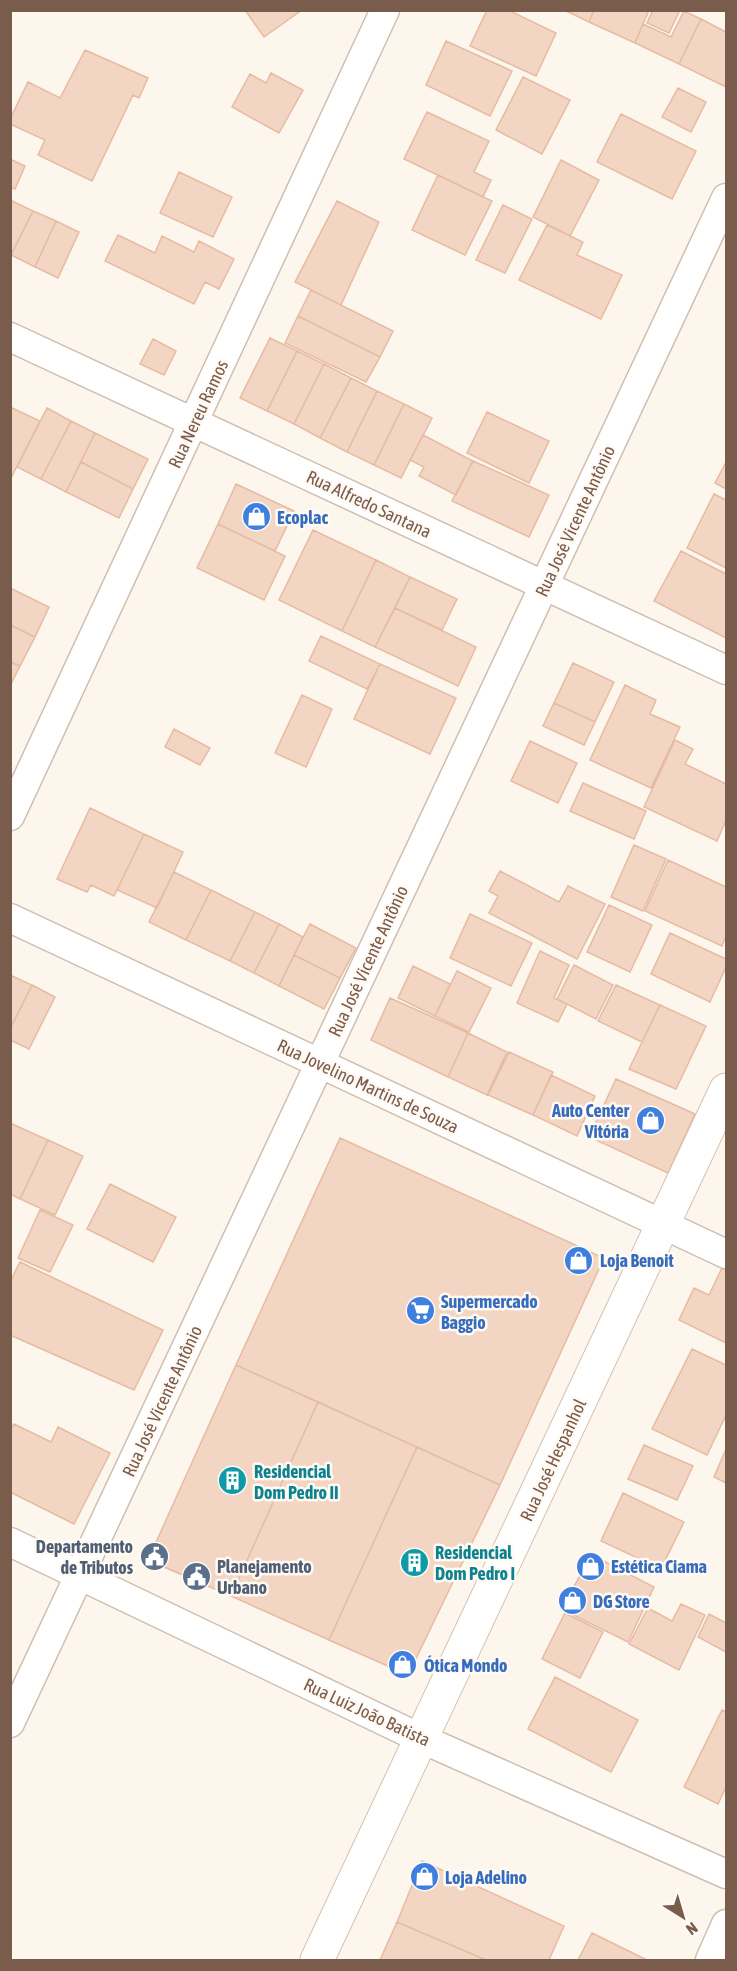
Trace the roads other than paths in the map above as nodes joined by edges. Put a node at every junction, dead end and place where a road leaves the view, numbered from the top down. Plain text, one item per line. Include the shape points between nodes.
1 (385, 10) edge
2 (726, 198) edge
3 (10, 337) edge
4 (194, 422) junction
5 (545, 585) junction
6 (726, 670) edge
7 (10, 816) edge
8 (10, 918) edge
9 (320, 1064) junction
10 (726, 1090) edge
11 (663, 1225) junction
12 (726, 1254) edge
13 (10, 1542) edge
14 (80, 1575) junction
15 (10, 1723) edge
16 (422, 1739) junction
17 (726, 1874) edge
18 (726, 1924) edge
19 (317, 1960) edge
20 (710, 1960) edge

1 - 4 street, Rua Nereu Ramos
2 - 5 street, Rua José Vicente Antônio
3 - 4 street, Rua Alfredo Santana
4 - 5 street, Rua Alfredo Santana
4 - 7 street, Rua Nereu Ramos
5 - 6 street, Rua Alfredo Santana
5 - 9 street, Rua José Vicente Antônio
8 - 9 street, Rua Jovelino Martins de Souza
9 - 11 street, Rua Jovelino Martins de Souza
9 - 14 street, Rua José Vicente Antônio
10 - 11 main road, Rua José Hespanhol
11 - 12 street, Rua Jovelino Martins de Souza
11 - 16 main road, Rua José Hespanhol
13 - 14 street, Rua Luiz João Batista
14 - 15 street, Rua José Vicente Antônio
14 - 16 street, Rua Luiz João Batista
16 - 17 street, Rua Luiz João Batista
16 - 19 main road, Rua José Hespanhol
18 - 20 street

